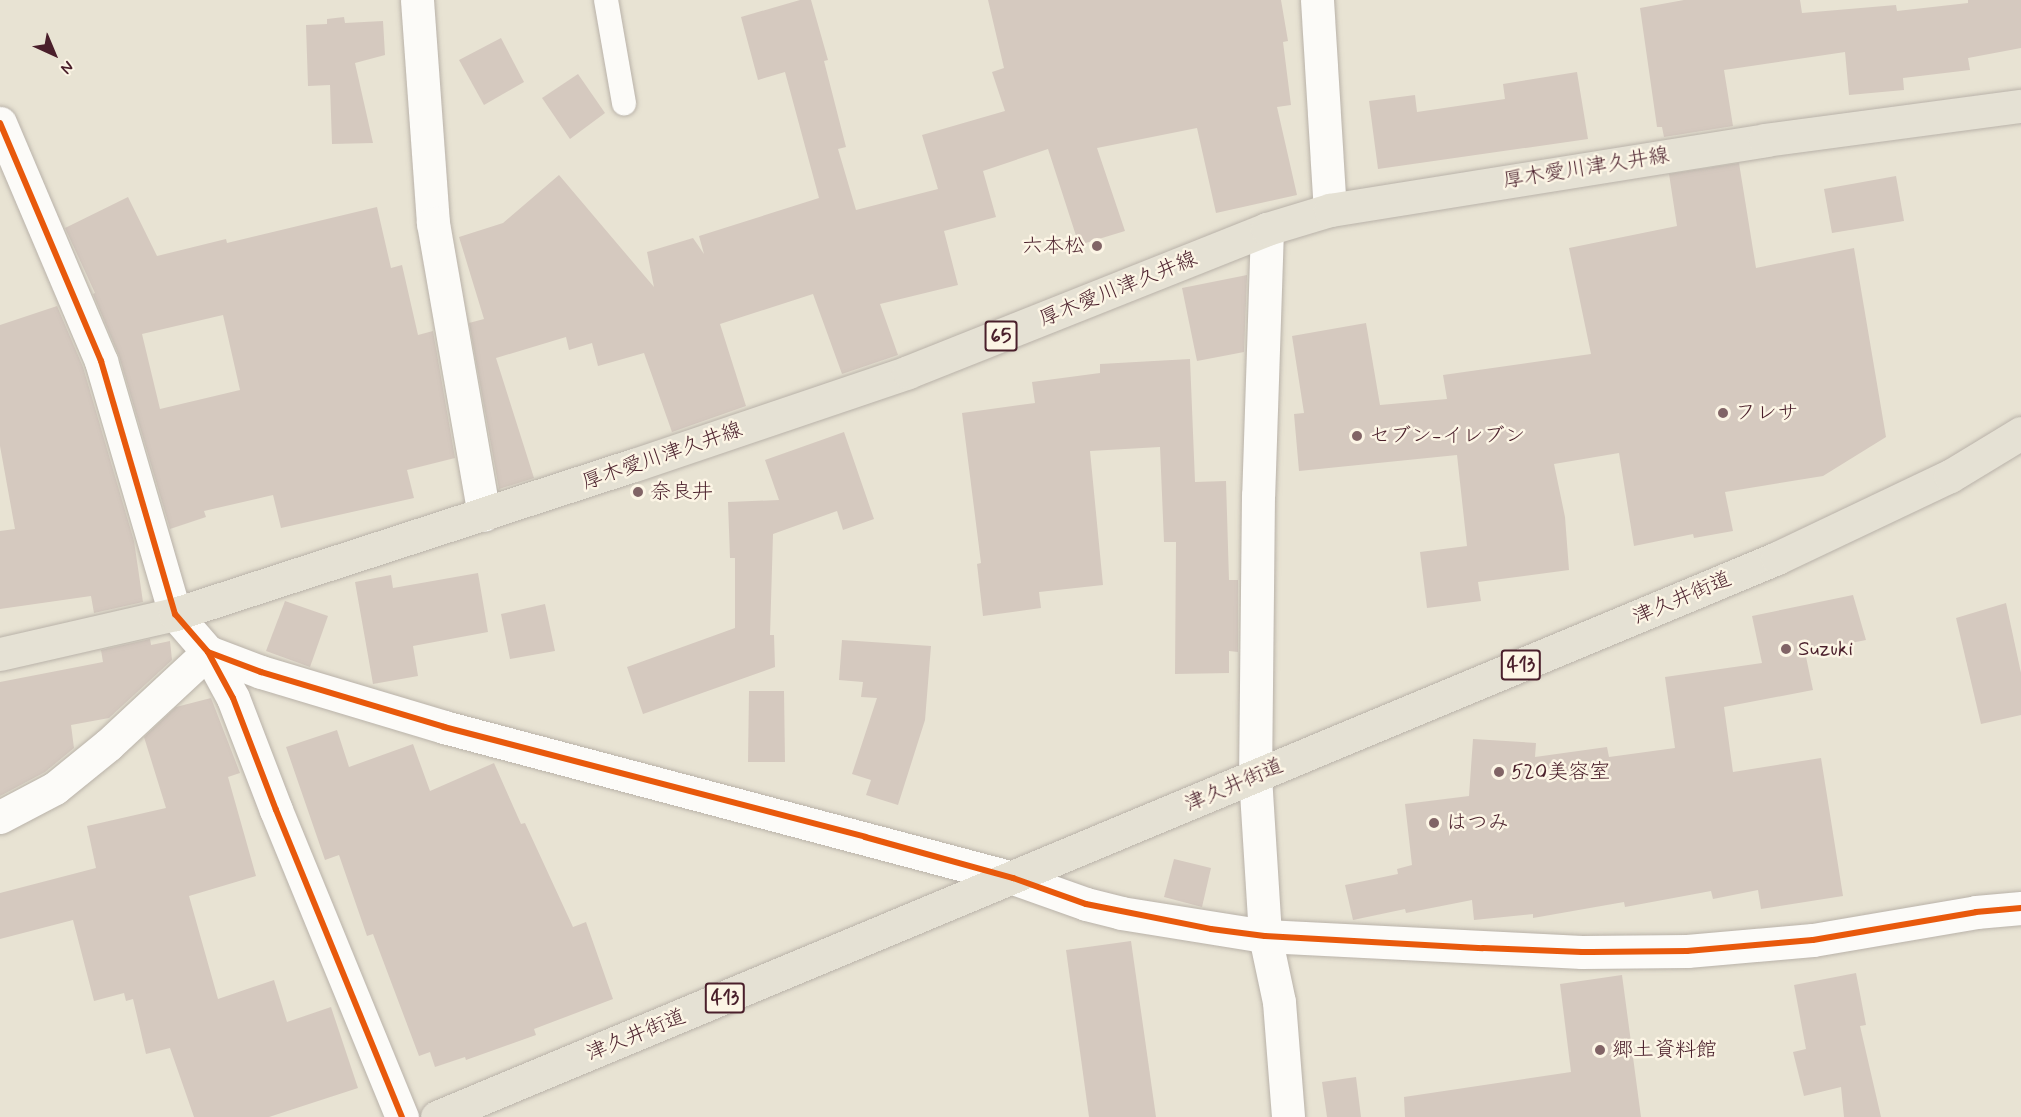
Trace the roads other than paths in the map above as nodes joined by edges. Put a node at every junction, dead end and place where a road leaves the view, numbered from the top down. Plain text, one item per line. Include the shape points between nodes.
1 (417, 0) edge
2 (606, 0) edge
3 (1317, 0) edge
4 (624, 103) dead end
5 (2021, 106) edge
6 (0, 123) edge
7 (1330, 210) junction
8 (1267, 229) junction
9 (2021, 433) edge
10 (484, 515) junction
11 (175, 614) junction
12 (208, 652) junction
13 (0, 654) edge
14 (1255, 776) junction
15 (0, 818) edge
16 (1013, 878) junction
17 (2021, 908) edge
18 (1265, 936) junction
19 (402, 1117) edge
20 (437, 1117) edge
21 (1288, 1117) edge

1 - 10 street via 433,223
2 - 4 lane
3 - 7 street
5 - 7 main road, 厚木愛川津久井線 / 65 via 1765,140
6 - 11 street via 101,361
7 - 8 main road, 厚木愛川津久井線 / 65
8 - 10 main road, 厚木愛川津久井線 / 65 via 908,372
8 - 14 street via 1258,495
9 - 14 main road, 津久井街道 / 413 via 1950,476 1797,549
10 - 11 main road, 厚木愛川津久井線 / 65
11 - 12 street
11 - 13 main road, 厚木愛川津久井線 / 65
12 - 15 street via 56,788
12 - 16 street via 444,728
12 - 19 street via 233,698
14 - 16 main road, 津久井街道 / 413
14 - 18 street
16 - 18 street via 1086,904
16 - 20 main road, 津久井街道 / 413
17 - 18 street via 1813,940 1686,951 1582,952
18 - 21 street via 1279,1002

